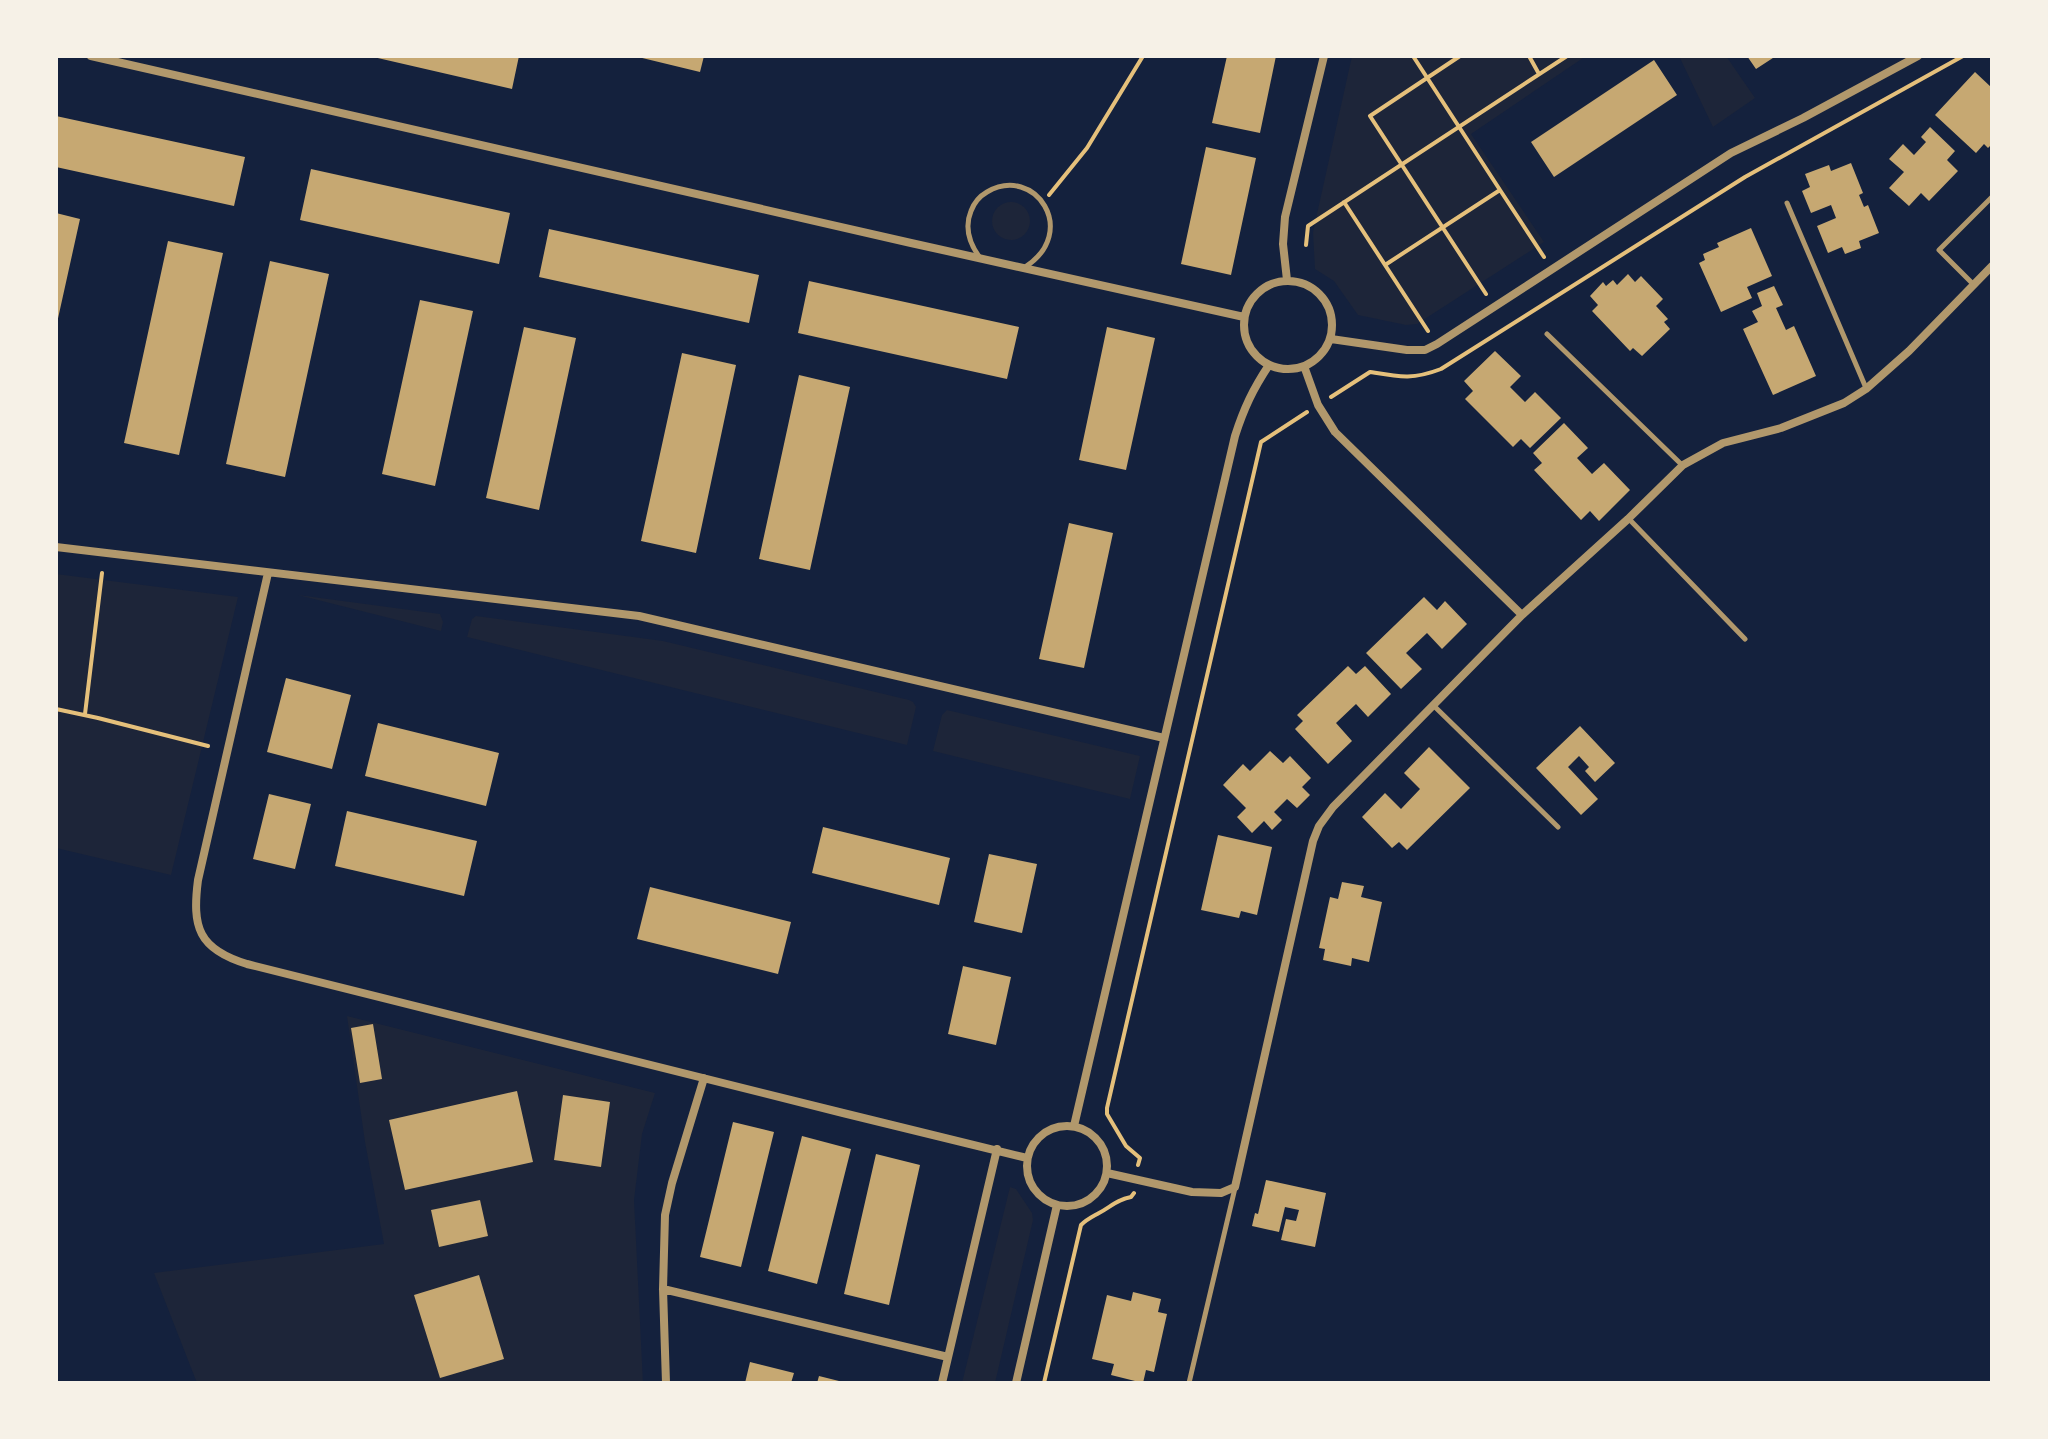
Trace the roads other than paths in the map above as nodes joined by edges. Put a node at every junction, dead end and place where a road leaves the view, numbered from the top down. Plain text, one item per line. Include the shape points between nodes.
1 (91, 56) edge
2 (1324, 56) edge
3 (1918, 56) edge
4 (1992, 197) edge
5 (1787, 203) dead end
6 (980, 259) junction
7 (1992, 266) edge
8 (1025, 267) junction
9 (1287, 280) junction
10 (1973, 284) junction
11 (1244, 317) junction
12 (1547, 334) dead end
13 (1331, 339) junction
14 (1269, 365) junction
15 (1304, 366) junction
16 (1866, 389) junction
17 (1683, 465) junction
18 (1628, 519) junction
19 (56, 547) edge
20 (268, 573) junction
21 (1522, 615) junction
22 (1745, 639) dead end
23 (1433, 705) junction
24 (1164, 738) junction
25 (1558, 827) dead end
26 (704, 1078) junction
27 (1074, 1126) junction
28 (997, 1149) junction
29 (1027, 1158) junction
30 (1107, 1173) junction
31 (1235, 1187) junction
32 (1057, 1205) junction
33 (663, 1289) junction
34 (948, 1357) junction
35 (666, 1383) edge
36 (942, 1383) edge
37 (1016, 1383) edge
38 (1189, 1383) edge

1 - 6 street
2 - 9 street via 1285,217
3 - 13 street via 1731,153 1425,350
4 - 10 lane via 1939,250
5 - 16 lane
6 - 8 street
6 - 8 lane via 967,233 973,205 995,188 1010,185 1037,195 1051,220 1046,248
7 - 10 street
8 - 11 street
9 - 11 street via 1264,287
9 - 13 street via 1314,288 1324,298 1333,324
10 - 16 street
11 - 14 street via 1249,345
12 - 17 lane
13 - 15 street via 1316,360
14 - 15 street
14 - 24 street via 1245,405 1235,436
15 - 21 street via 1335,432
16 - 17 street via 1781,428 1723,443
17 - 18 street
18 - 21 street
18 - 22 lane
19 - 20 street
20 - 24 street via 639,616
20 - 26 street via 198,880 194,906 208,944 247,964
21 - 23 street
23 - 25 lane
23 - 31 street via 1319,826
24 - 27 street
26 - 28 street
26 - 33 street via 665,1215
27 - 29 street via 1039,1136
27 - 30 street via 1100,1143
28 - 29 street
28 - 34 street
29 - 32 street via 1036,1192
30 - 31 street via 1192,1192 1221,1193
30 - 32 street via 1089,1200
31 - 38 lane
32 - 37 street
33 - 34 street
33 - 35 street
34 - 36 street

